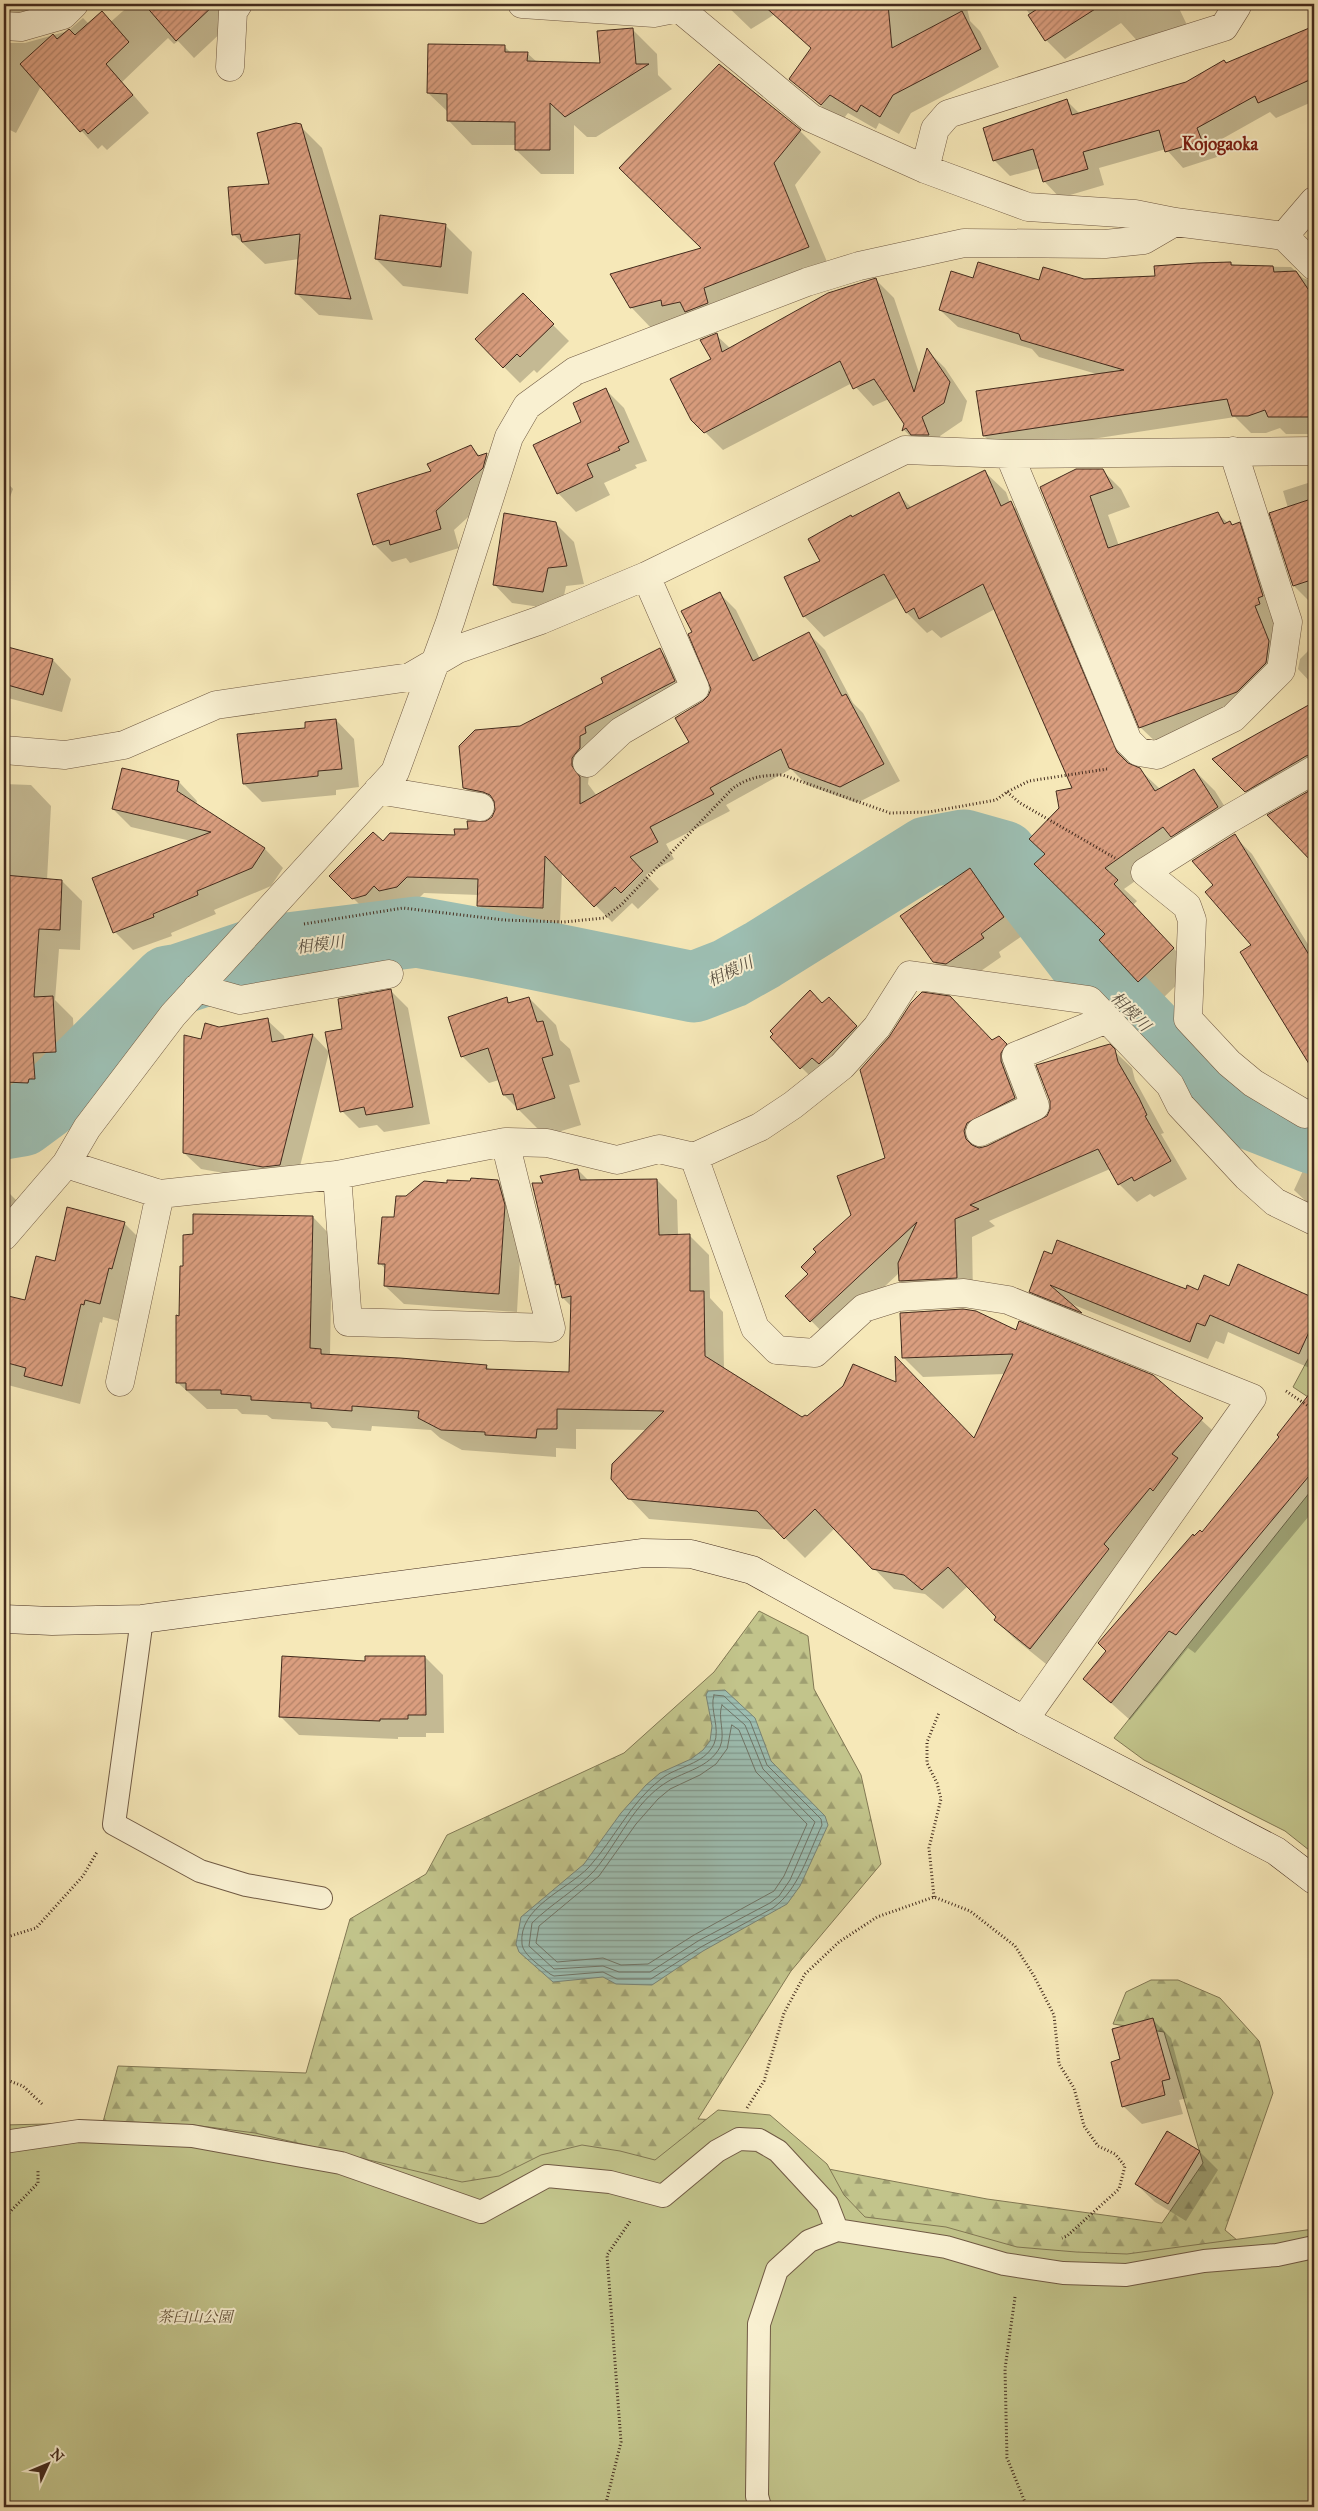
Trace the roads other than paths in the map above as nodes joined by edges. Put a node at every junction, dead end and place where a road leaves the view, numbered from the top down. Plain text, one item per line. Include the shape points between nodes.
1 (74, 4) edge
2 (238, 4) edge
3 (522, 4) edge
4 (1235, 4) edge
5 (677, 6) edge
6 (4, 26) edge
7 (230, 67) dead end
8 (925, 169) junction
9 (1314, 201) edge
10 (1175, 222) junction
11 (1284, 236) junction
12 (1314, 266) edge
13 (1233, 451) junction
14 (1314, 451) edge
15 (1009, 454) junction
16 (646, 576) junction
17 (435, 662) junction
18 (4, 750) edge
19 (587, 764) dead end
20 (1314, 770) edge
21 (378, 790) junction
22 (480, 807) dead end
23 (389, 974) dead end
24 (201, 984) junction
25 (1107, 1020) junction
26 (1306, 1114) dead end
27 (980, 1132) dead end
28 (505, 1142) junction
29 (694, 1157) junction
30 (66, 1164) junction
31 (337, 1174) junction
32 (160, 1194) junction
33 (1314, 1221) edge
34 (4, 1236) edge
35 (120, 1382) dead end
36 (4, 1619) edge
37 (142, 1619) junction
38 (1024, 1720) junction
39 (1314, 1880) edge
40 (321, 1898) dead end
41 (4, 2142) edge
42 (837, 2230) junction
43 (1314, 2247) edge
44 (760, 2507) edge

1 - 6 street via 63,15 21,27
2 - 7 street via 233,12
3 - 5 street via 654,13
4 - 8 street via 1237,6 1224,27 948,114 935,129
5 - 8 street via 811,118
8 - 10 street via 1028,207 1135,214
9 - 11 street
10 - 11 street
10 - 17 street via 1144,240 1105,244 964,243 860,266 807,282 575,371 527,406 509,437
11 - 12 street
13 - 14 street
13 - 15 street
13 - 15 street via 1288,622 1281,670 1233,718 1157,754 1138,752 1128,741
15 - 16 street via 905,450
16 - 17 street via 541,620 458,649
16 - 19 street via 695,688 621,731
17 - 18 street via 410,678 216,705 124,746 65,755
17 - 21 street via 395,772
20 - 26 street via 1145,872 1187,906 1192,920 1188,1019 1228,1063 1253,1083
21 - 22 street
21 - 24 street
23 - 24 street via 240,1000
24 - 30 street via 173,1015 87,1128
25 - 27 street via 1016,1056 1035,1106
25 - 29 street via 1089,1000 910,975 877,1027 842,1066 760,1127
25 - 33 street via 1170,1085 1180,1105 1246,1177 1275,1202
28 - 29 street via 547,1143 617,1160 659,1149
28 - 31 street
28 - 31 street via 550,1328 348,1322
29 - 38 street via 755,1328 777,1350 815,1354 864,1308 899,1297 964,1293 1008,1300 1252,1398
30 - 32 street
30 - 34 street
31 - 32 street
32 - 35 street
36 - 37 street
37 - 38 street via 643,1553 691,1554 752,1570
37 - 40 lane via 114,1824 200,1871 246,1885
38 - 39 street via 1276,1851
41 - 42 lane via 79,2131 192,2136 341,2163 481,2212 547,2176 610,2182 663,2196 717,2151 739,2139 759,2140 778,2151 827,2204
42 - 43 lane via 946,2247 1019,2266 1063,2273 1126,2275
42 - 44 lane via 809,2240 776,2270 758,2324 757,2496

